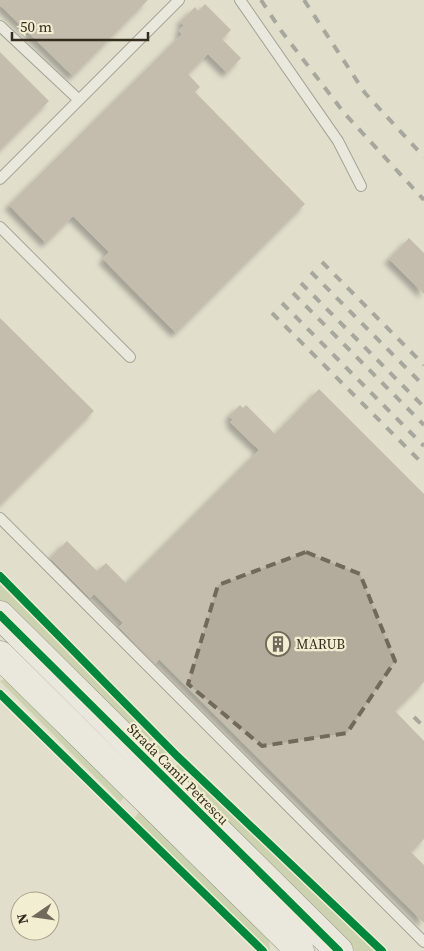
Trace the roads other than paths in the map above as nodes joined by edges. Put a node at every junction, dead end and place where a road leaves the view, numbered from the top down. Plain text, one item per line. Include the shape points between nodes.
1 (179, 0) edge
2 (240, 0) edge
3 (0, 26) edge
4 (79, 100) junction
5 (0, 179) edge
6 (361, 186) dead end
7 (0, 227) edge
8 (130, 357) dead end
9 (0, 518) edge
10 (0, 615) edge
11 (1, 658) edge
12 (424, 942) edge
13 (298, 951) edge
14 (339, 951) edge

1 - 4 lane
2 - 6 lane via 338,141
3 - 4 lane
4 - 5 lane
7 - 8 lane
9 - 12 lane
10 - 14 street, Strada Camil Petrescu
11 - 13 street

